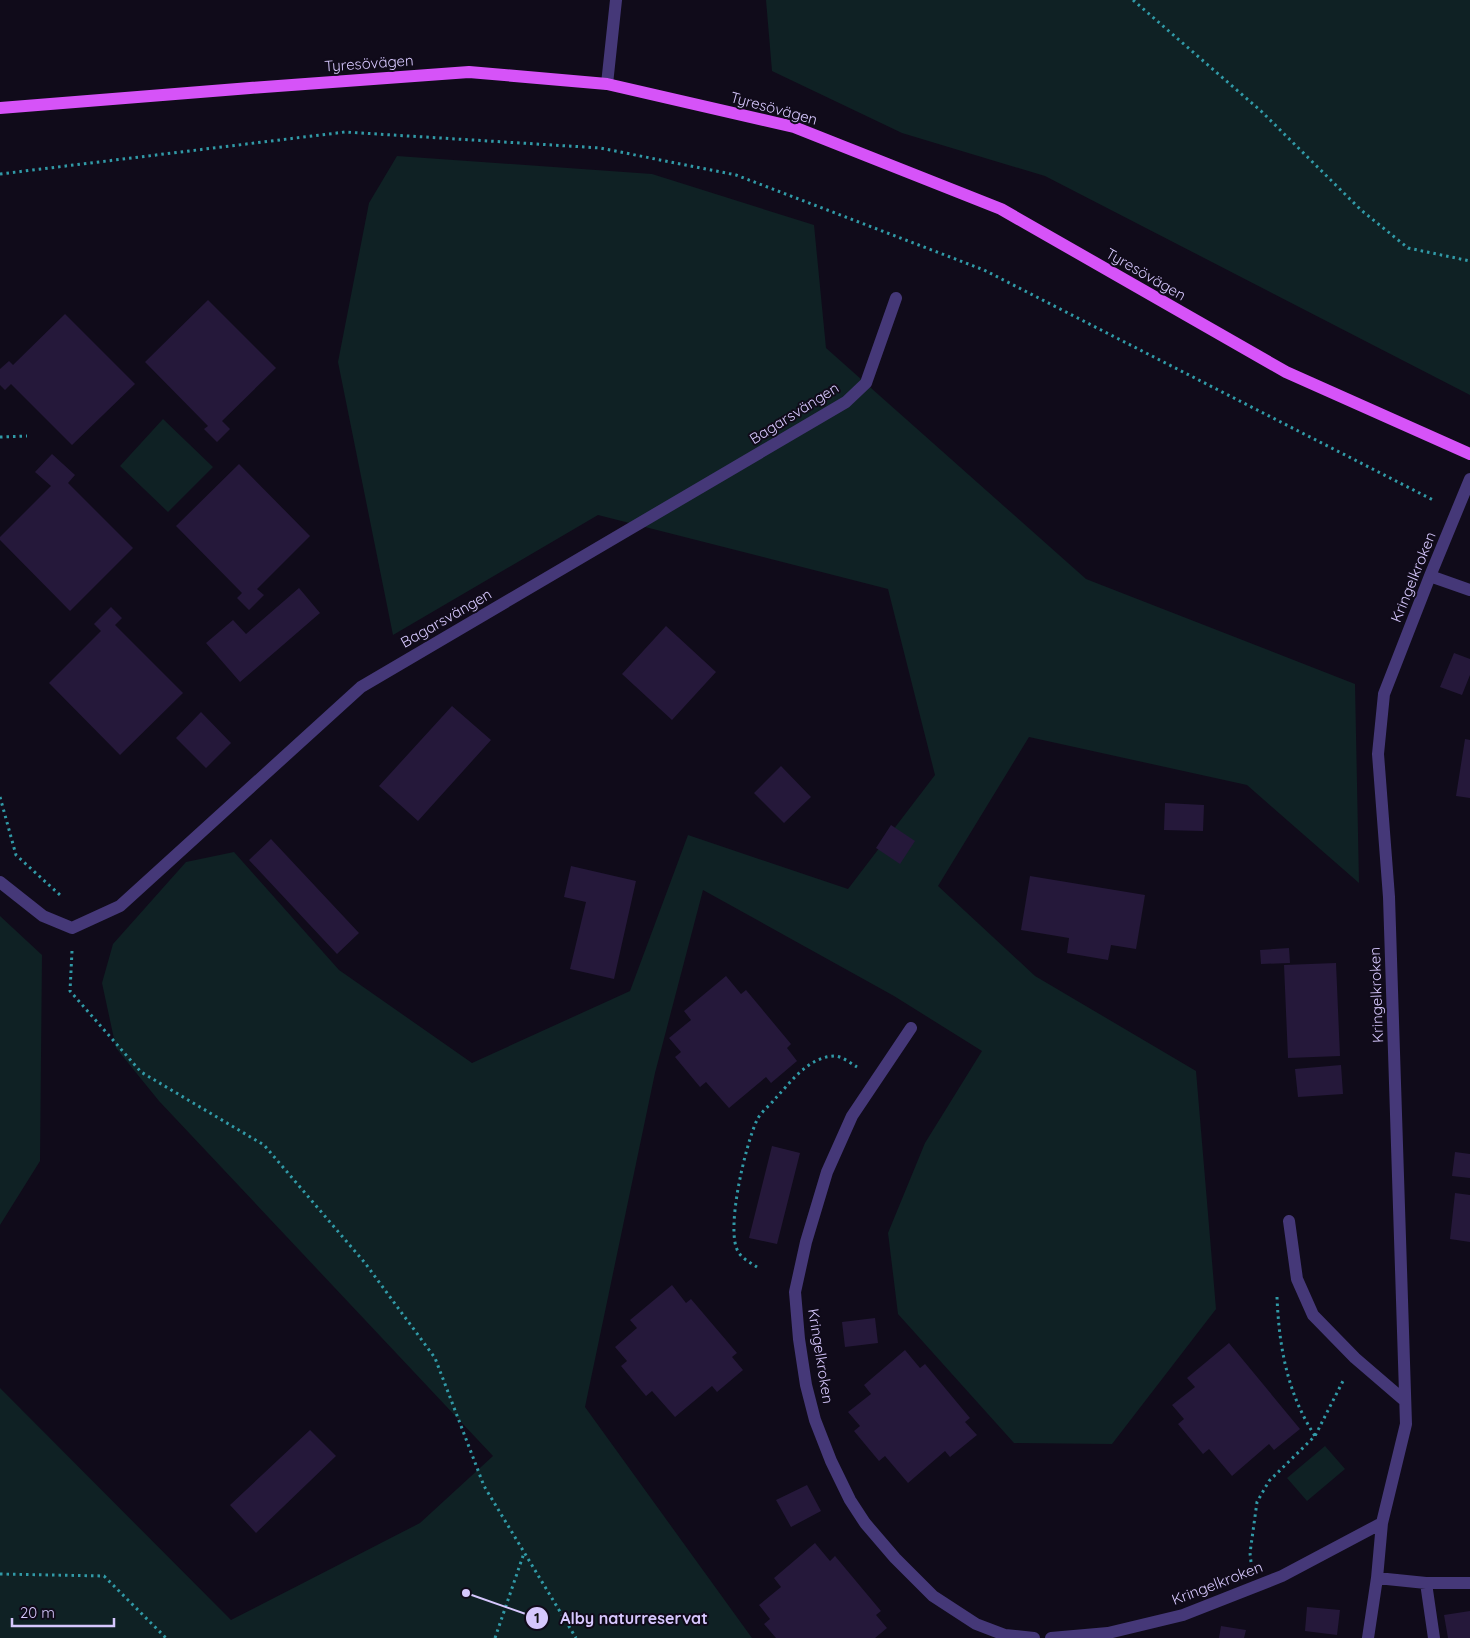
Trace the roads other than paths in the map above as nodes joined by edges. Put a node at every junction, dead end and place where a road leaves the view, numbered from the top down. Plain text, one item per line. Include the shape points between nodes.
1 (616, 0) edge
2 (607, 84) junction
3 (0, 108) edge
4 (896, 298) dead end
5 (1470, 454) edge
6 (1470, 479) edge
7 (1430, 576) junction
8 (1470, 590) edge
9 (0, 882) edge
10 (911, 1028) dead end
11 (1289, 1221) dead end
12 (1405, 1401) junction
13 (1382, 1523) junction
14 (1377, 1578) junction
15 (1426, 1583) junction
16 (1470, 1583) edge
17 (1034, 1638) edge
18 (1051, 1638) edge
19 (1368, 1638) edge
20 (1434, 1638) edge

1 - 2 street
2 - 3 main road, Tyresövägen via 469,72
2 - 5 main road, Tyresövägen via 794,127 1001,210 1286,372
4 - 9 street, Bagarsvängen via 866,383 846,402 361,687 120,906 72,928 43,916
6 - 7 street, Kringelkroken
7 - 8 street
7 - 12 street, Kringelkroken via 1384,694 1378,754 1389,897
10 - 17 street, Kringelkroken via 852,1116 827,1172 806,1242 795,1292 806,1386 815,1420 850,1500 895,1558 933,1596 976,1624 1005,1635
11 - 12 street via 1297,1279 1313,1315 1355,1358
12 - 13 street, Kringelkroken via 1406,1424
13 - 14 street, Kringelkroken
13 - 18 street, Kringelkroken via 1282,1576 1184,1615 1108,1633
14 - 15 street
14 - 19 street, Kringelkroken
15 - 16 street
15 - 20 street

